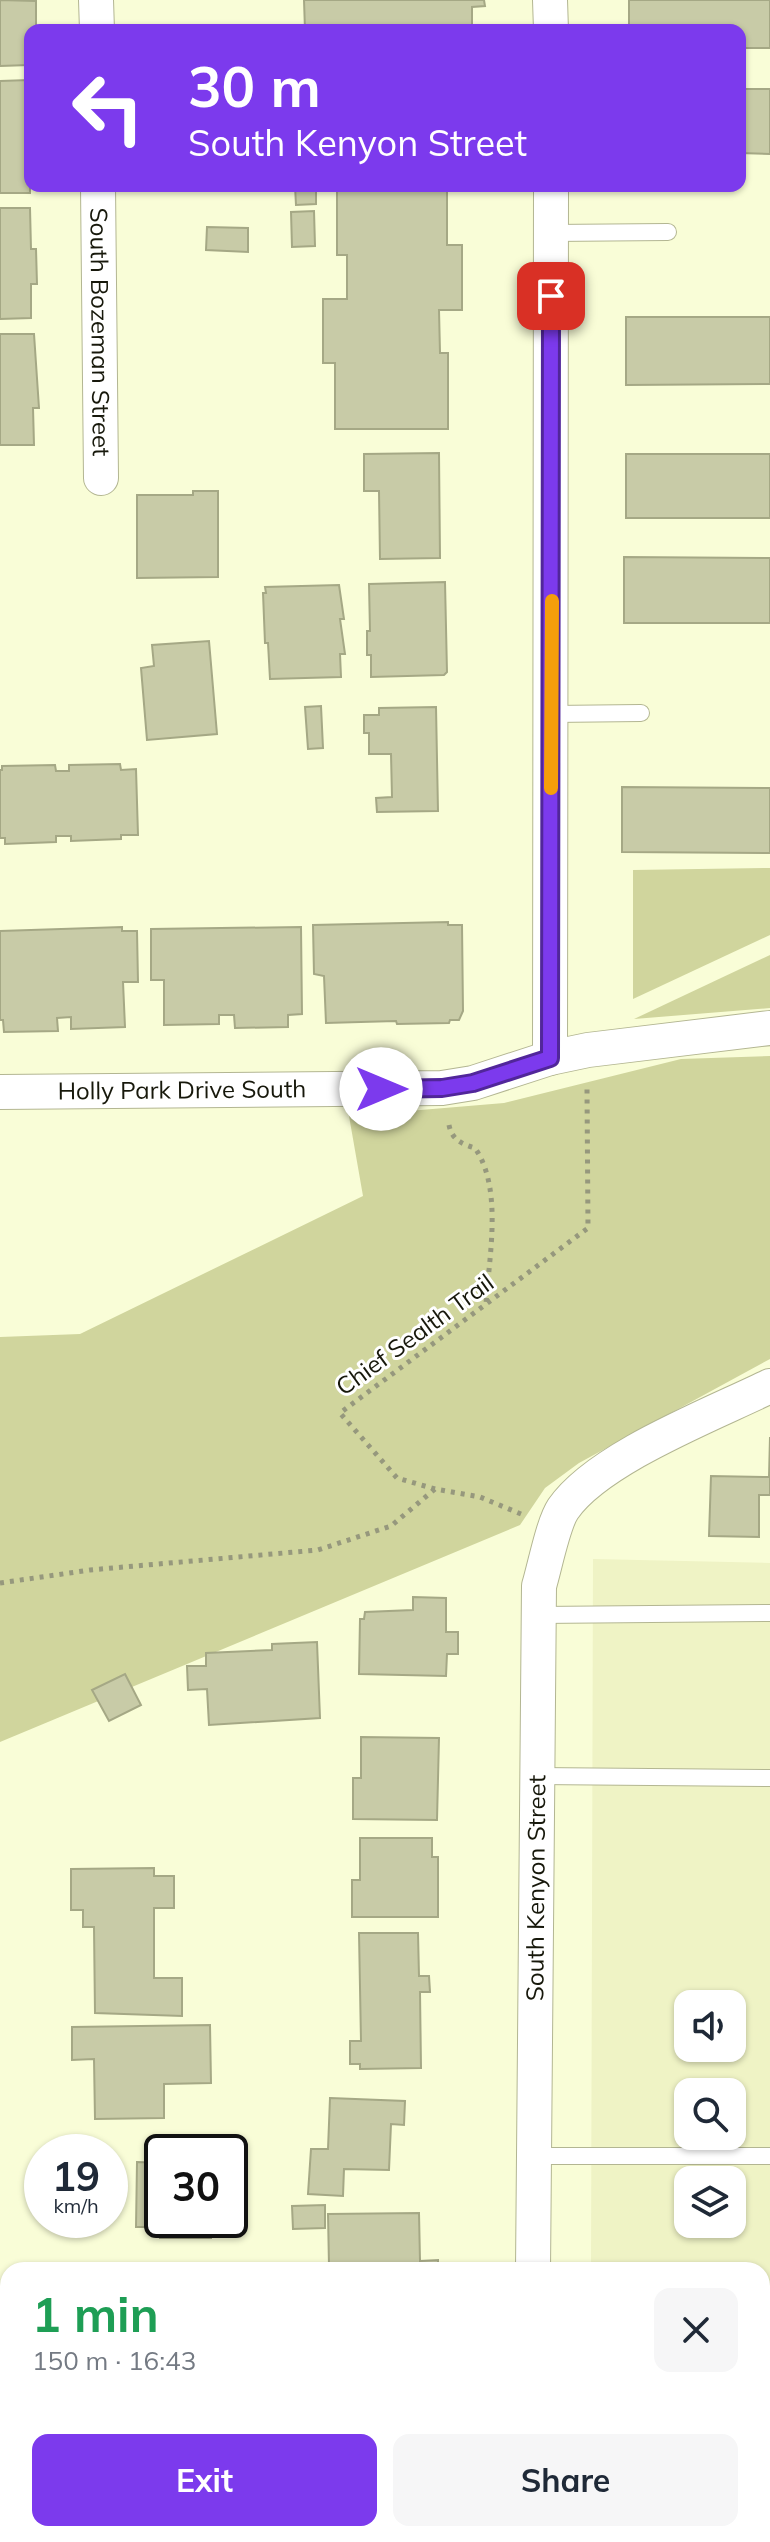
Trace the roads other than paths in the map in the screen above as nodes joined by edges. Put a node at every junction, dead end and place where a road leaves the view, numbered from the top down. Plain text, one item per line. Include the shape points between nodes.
1 (96, 0) edge
2 (550, 0) edge
3 (97, 24) edge
4 (551, 24) edge
5 (98, 192) edge
6 (551, 192) edge
7 (668, 232) dead end
8 (551, 233) junction
9 (101, 478) dead end
10 (641, 713) dead end
11 (552, 714) junction
12 (770, 1028) edge
13 (550, 1058) junction
14 (0, 1092) edge
15 (770, 1386) edge
16 (770, 1613) edge
17 (539, 1615) junction
18 (537, 1776) junction
19 (770, 1778) edge
20 (533, 2156) junction
21 (770, 2156) edge
22 (533, 2262) edge

1 - 3 street
2 - 4 street
5 - 9 street, South Bozeman Street
6 - 8 street
7 - 8 lane
8 - 11 street
10 - 11 lane
11 - 13 street
12 - 13 street, Holly Park Drive South
13 - 14 street, Holly Park Drive South via 442,1088
15 - 17 street, South Kenyon Street via 622,1458 546,1512
16 - 17 lane
17 - 18 street, South Kenyon Street
18 - 19 lane
18 - 20 street, South Kenyon Street
20 - 21 lane
20 - 22 street, South Kenyon Street

